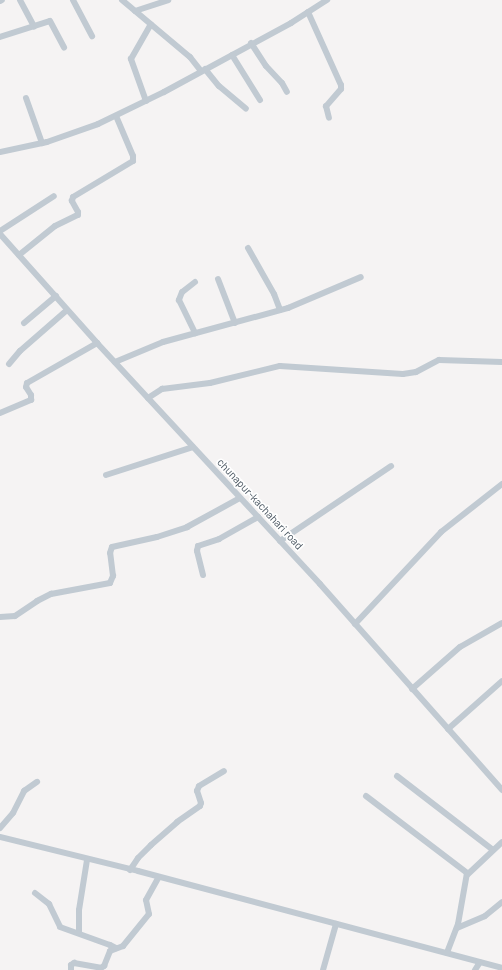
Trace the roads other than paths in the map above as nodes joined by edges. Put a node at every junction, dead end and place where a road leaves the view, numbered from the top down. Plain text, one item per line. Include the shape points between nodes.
1 (20, 0) edge
2 (73, 0) edge
3 (122, 0) edge
4 (168, 0) edge
5 (327, 0) edge
6 (135, 11) junction
7 (308, 12) junction
8 (151, 24) junction
9 (34, 26) junction
10 (92, 36) dead end
11 (0, 37) edge
12 (252, 43) junction
13 (64, 48) dead end
14 (232, 54) junction
15 (203, 70) junction
16 (287, 92) dead end
17 (26, 98) dead end
18 (260, 100) dead end
19 (146, 101) junction
20 (246, 109) dead end
21 (116, 116) junction
22 (329, 118) dead end
23 (42, 143) junction
24 (0, 152) edge
25 (54, 196) dead end
26 (0, 233) edge
27 (248, 248) dead end
28 (19, 255) junction
29 (361, 277) dead end
30 (218, 279) dead end
31 (195, 282) dead end
32 (56, 296) junction
33 (67, 310) junction
34 (280, 310) junction
35 (24, 323) dead end
36 (235, 323) junction
37 (195, 333) junction
38 (97, 343) junction
39 (115, 362) junction
40 (502, 362) edge
41 (9, 364) dead end
42 (148, 398) junction
43 (0, 414) edge
44 (193, 447) junction
45 (391, 466) dead end
46 (106, 476) dead end
47 (502, 484) edge
48 (240, 498) junction
49 (258, 517) junction
50 (280, 542) junction
51 (203, 575) dead end
52 (0, 617) edge
53 (502, 623) edge
54 (355, 624) junction
55 (502, 681) edge
56 (412, 689) junction
57 (448, 730) junction
58 (224, 771) dead end
59 (397, 776) dead end
60 (37, 782) dead end
61 (502, 790) edge
62 (366, 796) dead end
63 (0, 828) edge
64 (0, 837) edge
65 (502, 842) edge
66 (494, 850) junction
67 (87, 860) junction
68 (130, 870) junction
69 (468, 875) junction
70 (159, 877) junction
71 (35, 893) dead end
72 (502, 902) edge
73 (336, 924) junction
74 (457, 928) junction
75 (79, 933) junction
76 (116, 948) junction
77 (447, 953) junction
78 (480, 962) junction
79 (502, 968) edge
80 (71, 970) edge
81 (323, 970) edge
82 (475, 970) edge

1 - 9 street
2 - 10 street
3 - 6 street
4 - 6 street
5 - 7 street
6 - 8 street
7 - 12 street
7 - 22 street via 341,85 341,89 326,106
8 - 15 street
8 - 19 street via 131,59
9 - 11 street
9 - 13 street via 46,21 51,22
12 - 14 street
12 - 16 street
14 - 15 street
14 - 18 street
15 - 19 street
15 - 20 street
17 - 23 street
19 - 21 street
21 - 23 street via 90,128
21 - 28 street via 133,156 132,161 73,197 77,216 55,226
23 - 24 street
25 - 26 street
26 - 28 street, chunapur-kachahari road
27 - 34 street via 274,294
28 - 32 street, chunapur-kachahari road
29 - 34 street
30 - 36 street
31 - 37 street via 182,292 179,300
32 - 33 street, chunapur-kachahari road
32 - 35 street
33 - 38 street, chunapur-kachahari road
33 - 41 street via 20,351
34 - 36 street
36 - 37 street
37 - 39 street via 156,344
38 - 39 street, chunapur-kachahari road
38 - 43 street via 27,383 31,400
39 - 42 street, chunapur-kachahari road
40 - 42 street via 439,360 421,370 403,374 280,366 210,383 162,389
42 - 44 street, chunapur-kachahari road
44 - 46 street
44 - 48 street, chunapur-kachahari road
45 - 50 street
47 - 54 street via 441,532
48 - 49 street, chunapur-kachahari road
48 - 52 street via 187,527 112,547 110,553 113,576 110,583 51,594 16,616
49 - 50 street, chunapur-kachahari road
49 - 51 street via 219,539 198,546
50 - 54 street, chunapur-kachahari road
53 - 56 street via 460,647
54 - 56 street, chunapur-kachahari road
55 - 57 street
56 - 57 street, chunapur-kachahari road
57 - 61 street, chunapur-kachahari road
58 - 68 street via 199,786 197,791 202,803 200,806 150,845
59 - 66 street
60 - 63 street via 24,791 13,813
62 - 69 street via 461,867
64 - 67 street
65 - 66 street
66 - 69 street
67 - 68 street
67 - 75 street via 79,910
68 - 70 street
69 - 74 street
70 - 73 street
70 - 76 street via 146,900 149,914 123,946
71 - 75 street via 49,904 59,926
72 - 74 street via 485,916
73 - 77 street
73 - 81 street
74 - 77 street
75 - 76 street
76 - 80 street via 108,954 103,968 74,963
77 - 78 street
78 - 79 street
78 - 82 street

